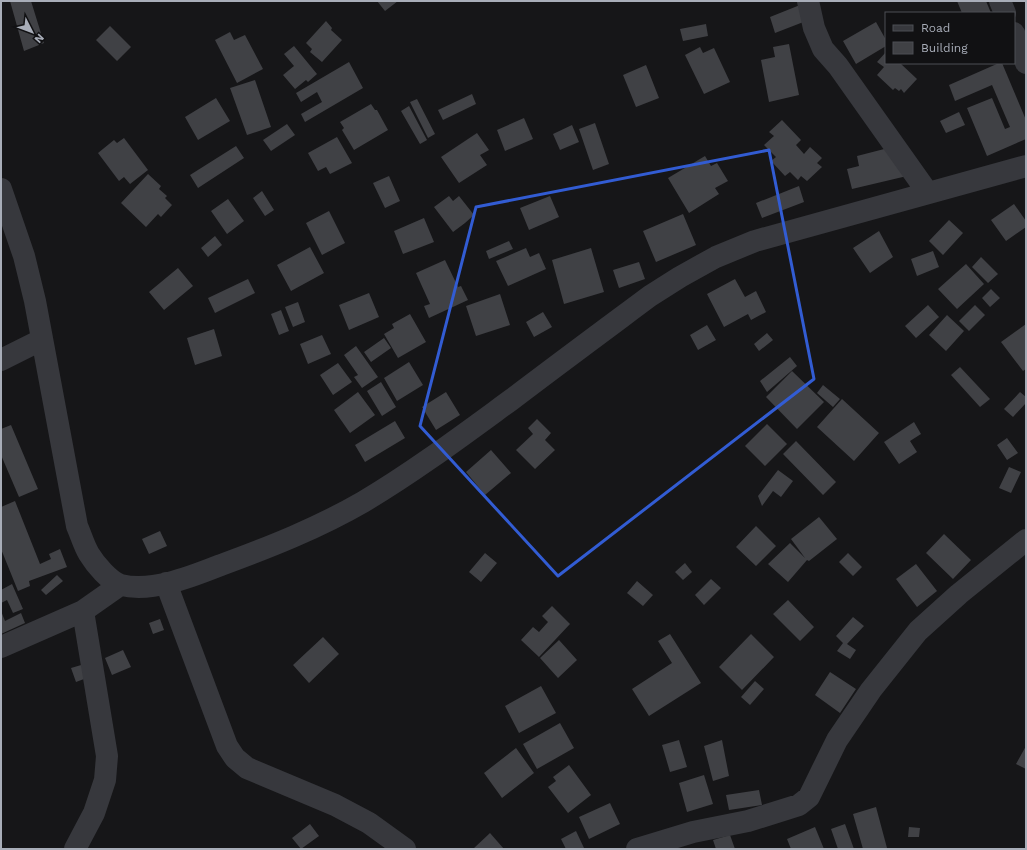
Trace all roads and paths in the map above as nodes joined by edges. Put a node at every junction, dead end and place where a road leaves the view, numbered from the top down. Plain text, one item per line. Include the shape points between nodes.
1 (808, 1) edge
2 (1000, 1) edge
3 (1005, 12) edge
4 (1015, 36) edge
5 (1026, 63) edge
6 (1026, 166) edge
7 (1, 189) edge
8 (928, 193) junction
9 (42, 340) junction
10 (1, 360) edge
11 (1026, 540) edge
12 (166, 583) junction
13 (120, 585) junction
14 (83, 611) junction
15 (1, 646) edge
16 (75, 849) edge
17 (405, 849) edge
18 (637, 849) edge

1 - 8 street via 814,28 823,50 838,66
2 - 3 street
4 - 5 street
6 - 8 street
7 - 9 street via 24,256
8 - 12 street via 756,241 716,257 650,296 414,470 362,502 311,530 194,576
9 - 10 street
9 - 13 street via 77,526 89,554 105,574
11 - 18 street via 918,631 858,709 837,740 809,797 799,805 748,821 693,832
12 - 13 street via 142,588
12 - 17 street via 227,746 235,758 247,768 335,805 369,823
13 - 14 street
14 - 15 street
14 - 16 street via 108,756 105,780 94,813

